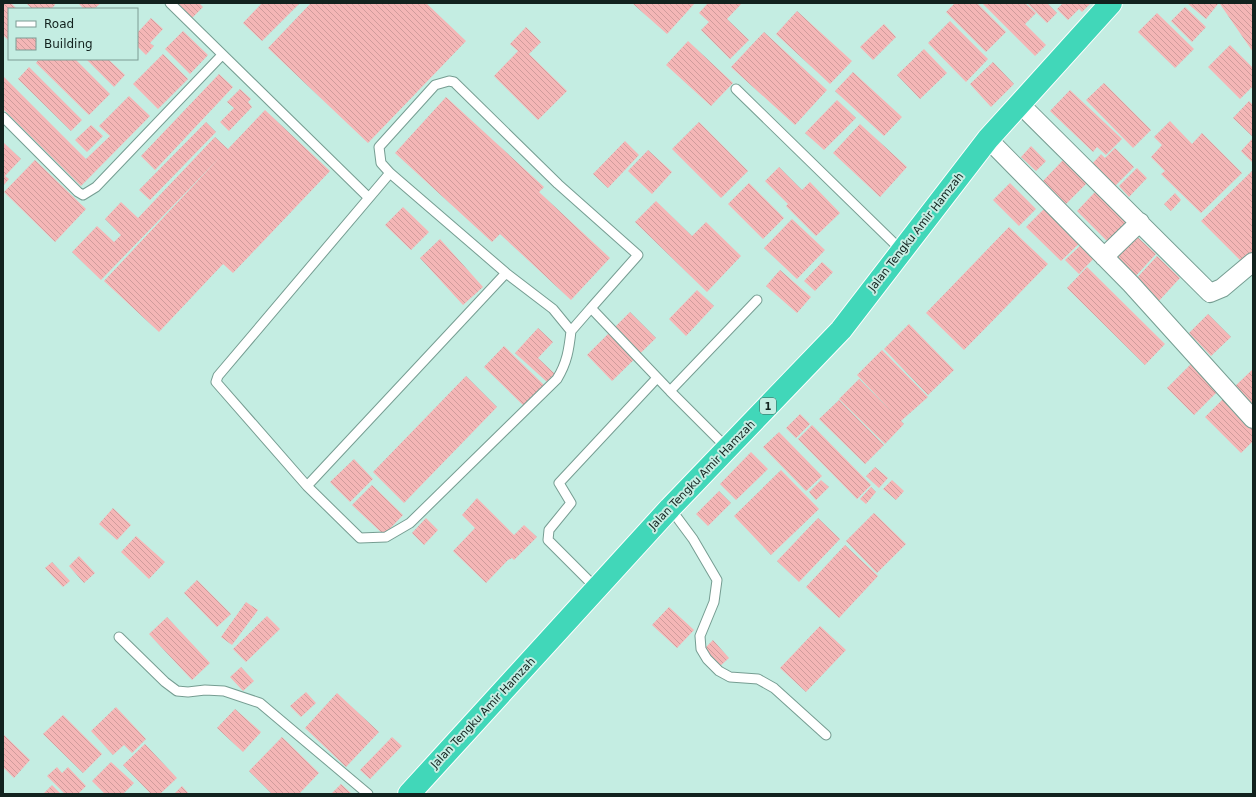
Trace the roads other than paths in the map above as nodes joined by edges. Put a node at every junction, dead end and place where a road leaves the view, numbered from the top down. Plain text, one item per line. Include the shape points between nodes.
1 (170, 3) edge
2 (1111, 3) edge
3 (222, 55) junction
4 (736, 89) dead end
5 (1020, 104) junction
6 (3, 117) edge
7 (988, 139) junction
8 (390, 173) junction
9 (368, 197) junction
10 (1140, 222) junction
11 (901, 250) junction
12 (1104, 257) junction
13 (1253, 262) edge
14 (506, 273) junction
15 (757, 300) dead end
16 (591, 308) junction
17 (571, 331) junction
18 (657, 378) junction
19 (670, 391) junction
20 (1253, 419) edge
21 (726, 448) junction
22 (307, 486) junction
23 (670, 508) junction
24 (597, 588) junction
25 (119, 637) dead end
26 (826, 735) dead end
27 (368, 794) edge
28 (409, 794) edge

1 - 3 lane
2 - 5 highway, Jalan Tengku Amir Hamzah / 1
3 - 6 lane via 96,187 83,195
3 - 9 lane
4 - 11 lane
5 - 7 highway, Jalan Tengku Amir Hamzah / 1
5 - 10 street
7 - 11 highway, Jalan Tengku Amir Hamzah / 1
7 - 12 street
8 - 9 lane
8 - 14 lane
8 - 16 lane via 381,162 379,147 436,85 454,82 558,184 638,254
9 - 22 lane via 218,376 216,382
10 - 12 street
10 - 13 street via 1210,293 1222,288
11 - 21 highway, Jalan Tengku Amir Hamzah / 1 via 841,330
12 - 20 street
14 - 17 lane via 553,309
14 - 22 lane
15 - 19 lane
16 - 17 lane
16 - 18 lane
17 - 22 lane via 568,355 557,379 410,523 392,534 386,537 360,538
18 - 19 lane
18 - 24 lane via 559,483 571,503 549,530 548,540
19 - 21 lane
21 - 23 highway, Jalan Tengku Amir Hamzah / 1
23 - 24 highway, Jalan Tengku Amir Hamzah / 1
23 - 26 lane via 693,539 717,580 714,602 700,636 701,649 707,659 719,671 730,677 758,679 774,688
24 - 28 highway, Jalan Tengku Amir Hamzah / 1
25 - 27 lane via 165,682 177,690 224,691 260,703

